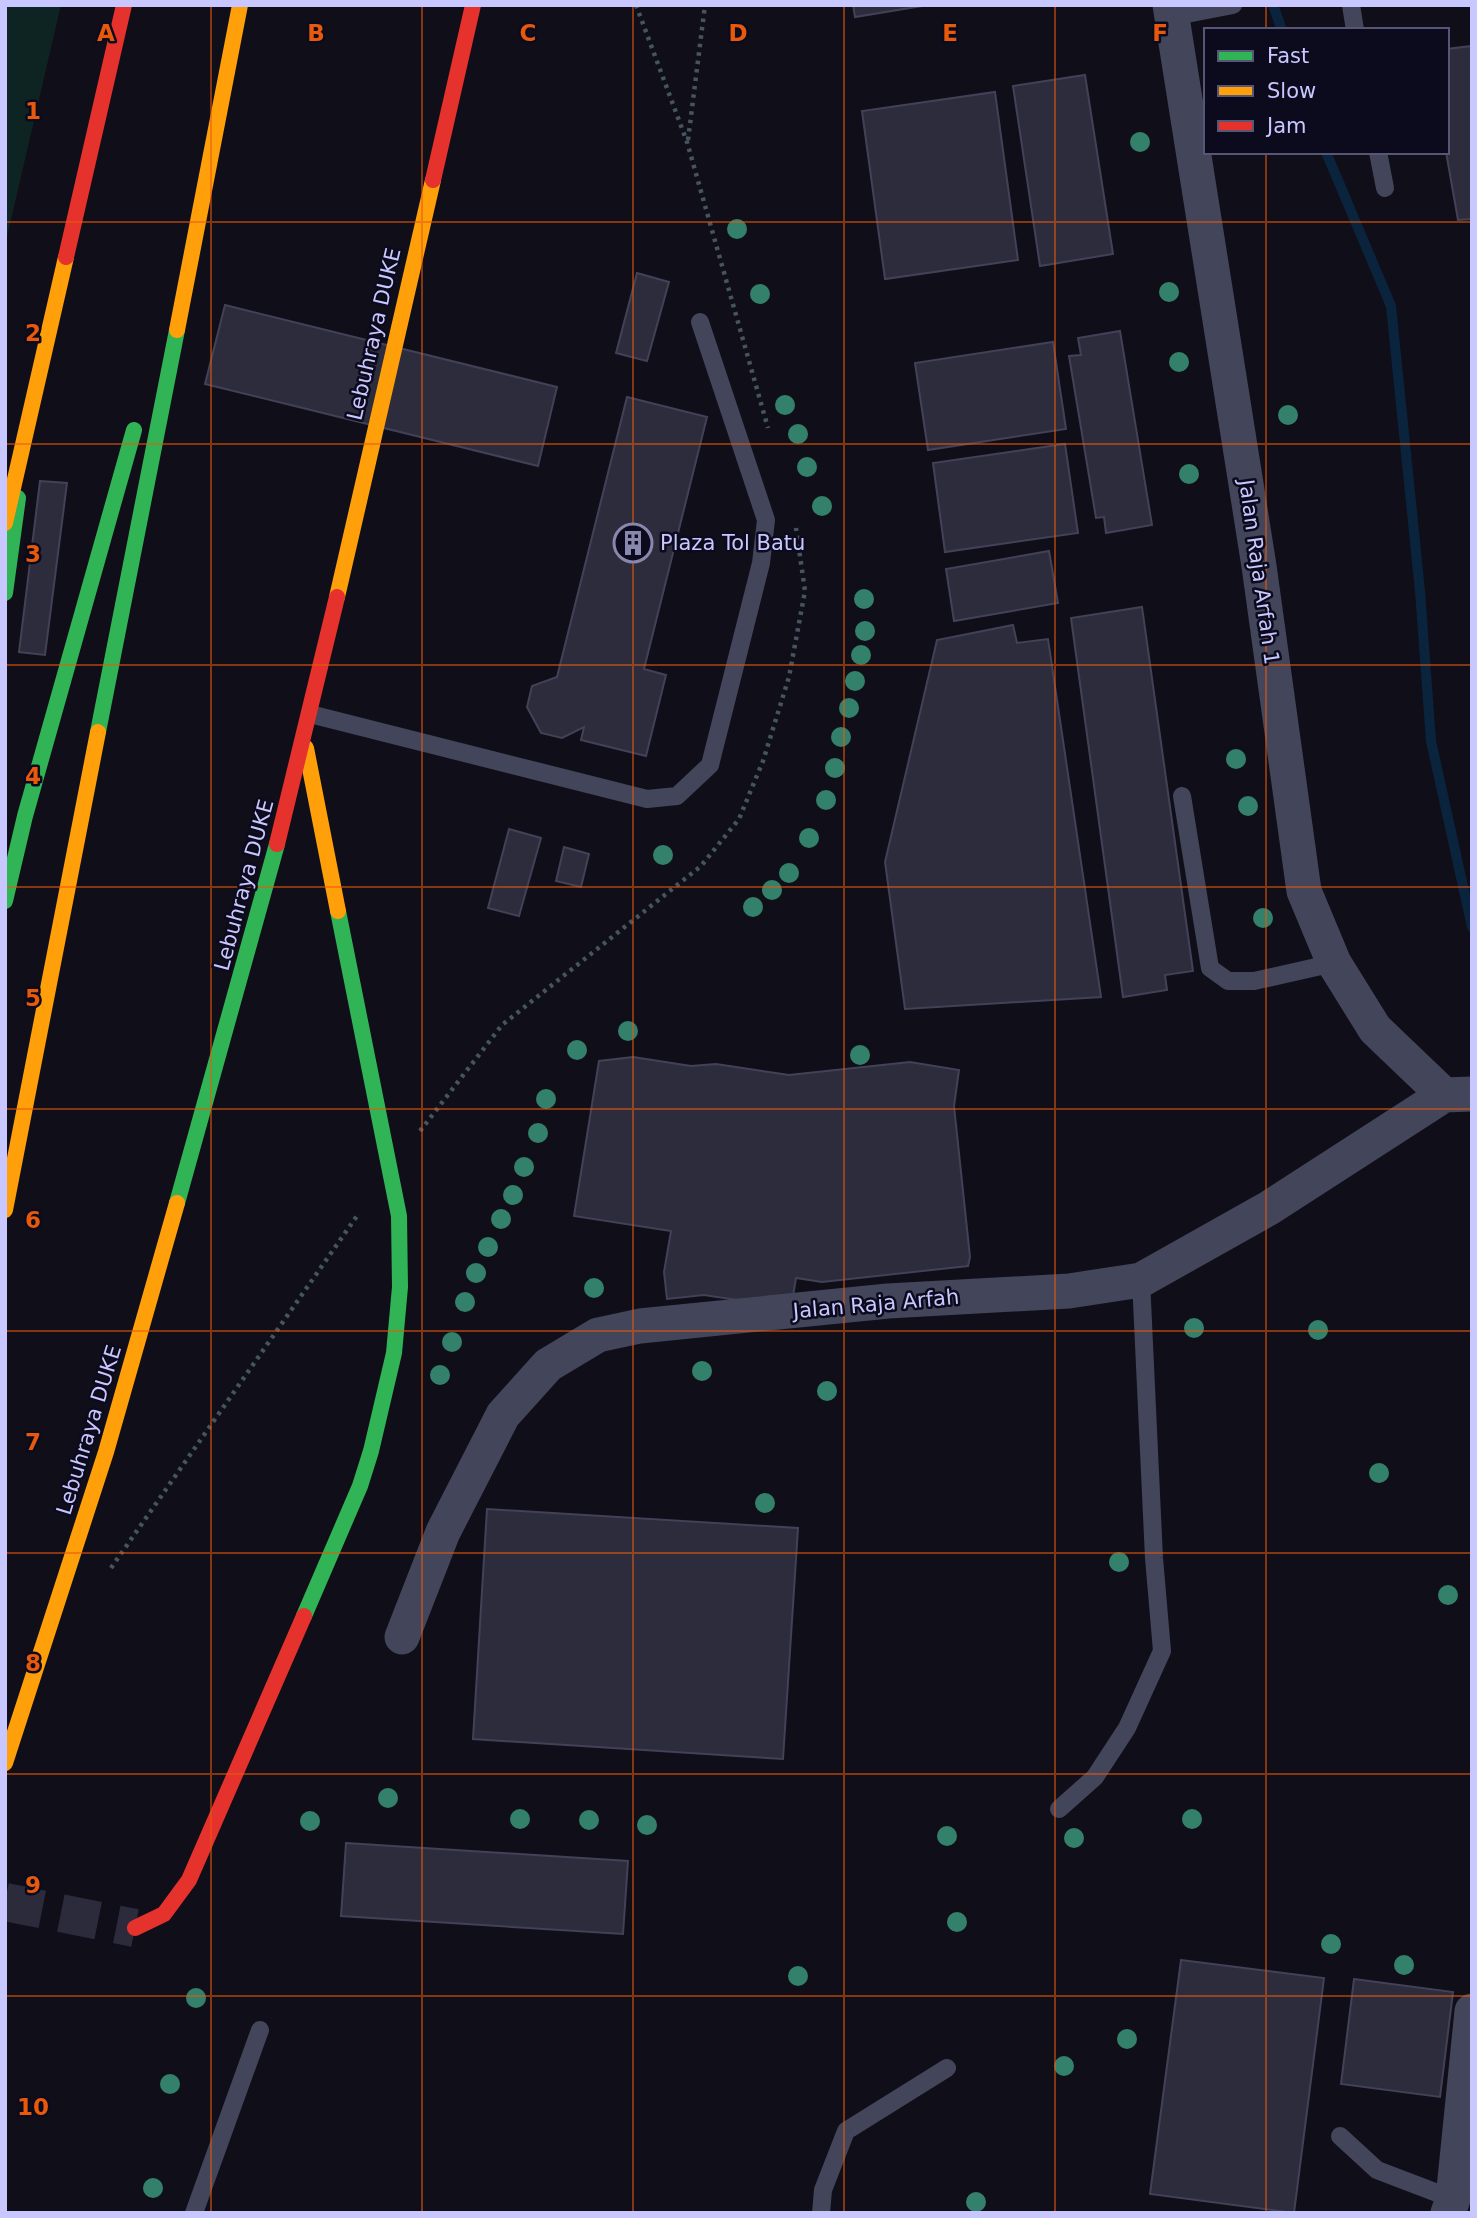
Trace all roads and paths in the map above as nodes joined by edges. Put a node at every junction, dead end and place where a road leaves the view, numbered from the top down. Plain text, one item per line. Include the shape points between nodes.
1 (124, 5) edge
2 (240, 5) edge
3 (473, 5) edge
4 (636, 5) edge
5 (705, 5) edge
6 (1233, 5) edge
7 (1351, 5) edge
8 (1171, 11) edge
9 (1355, 28) edge
10 (687, 142) junction
11 (1378, 154) edge
12 (207, 175) junction
13 (1385, 188) dead end
14 (700, 322) dead end
15 (154, 360) dead end
16 (139, 412) dead end
17 (769, 431) dead end
18 (25, 441) junction
19 (5, 523) edge
20 (795, 523) dead end
21 (5, 593) edge
22 (310, 714) junction
23 (304, 737) junction
24 (1182, 796) dead end
25 (5, 901) edge
26 (1334, 963) junction
27 (1458, 1094) edge
28 (391, 1169) junction
29 (5, 1210) edge
30 (1141, 1280) junction
31 (108, 1572) dead end
32 (402, 1637) dead end
33 (5, 1763) edge
34 (1059, 1809) dead end
35 (135, 1928) tunnel mouth
36 (1472, 2011) edge
37 (260, 2030) dead end
38 (947, 2068) dead end
39 (1340, 2136) dead end
40 (1458, 2205) edge
41 (194, 2213) edge
42 (821, 2213) edge

1 - 18 highway
2 - 12 highway
3 - 22 highway, Lebuhraya DUKE
4 - 10 path
5 - 10 path
6 - 8 lane
7 - 9 lane
8 - 26 street, Jalan Raja Arfah 1 via 1259,566 1304,891
10 - 17 path
11 - 13 lane
12 - 15 highway
12 - 29 highway
14 - 22 lane via 766,520 761,563 710,765 677,796 647,799
16 - 25 highway via 24,816
18 - 19 highway
18 - 21 highway
20 - 28 path via 805,591 794,652 763,761 739,819 701,866 502,1025
22 - 23 highway, Lebuhraya DUKE
23 - 28 highway
23 - 33 highway, Lebuhraya DUKE via 264,897 106,1452
24 - 26 lane via 1210,968 1228,981 1254,981
26 - 27 street, Jalan Raja Arfah 1 via 1376,1029
27 - 30 street, Jalan Raja Arfah
28 - 31 path
28 - 35 highway via 402,1276 397,1344 381,1426 360,1486 194,1870 167,1913 146,1927
30 - 32 street, Jalan Raja Arfah via 1069,1291 778,1312 640,1326 598,1335 548,1365 503,1415 443,1532
30 - 34 lane via 1163,1651 1127,1728 1095,1777
36 - 40 street
37 - 41 lane
38 - 42 lane via 846,2132 823,2190
39 - 40 lane via 1377,2170

